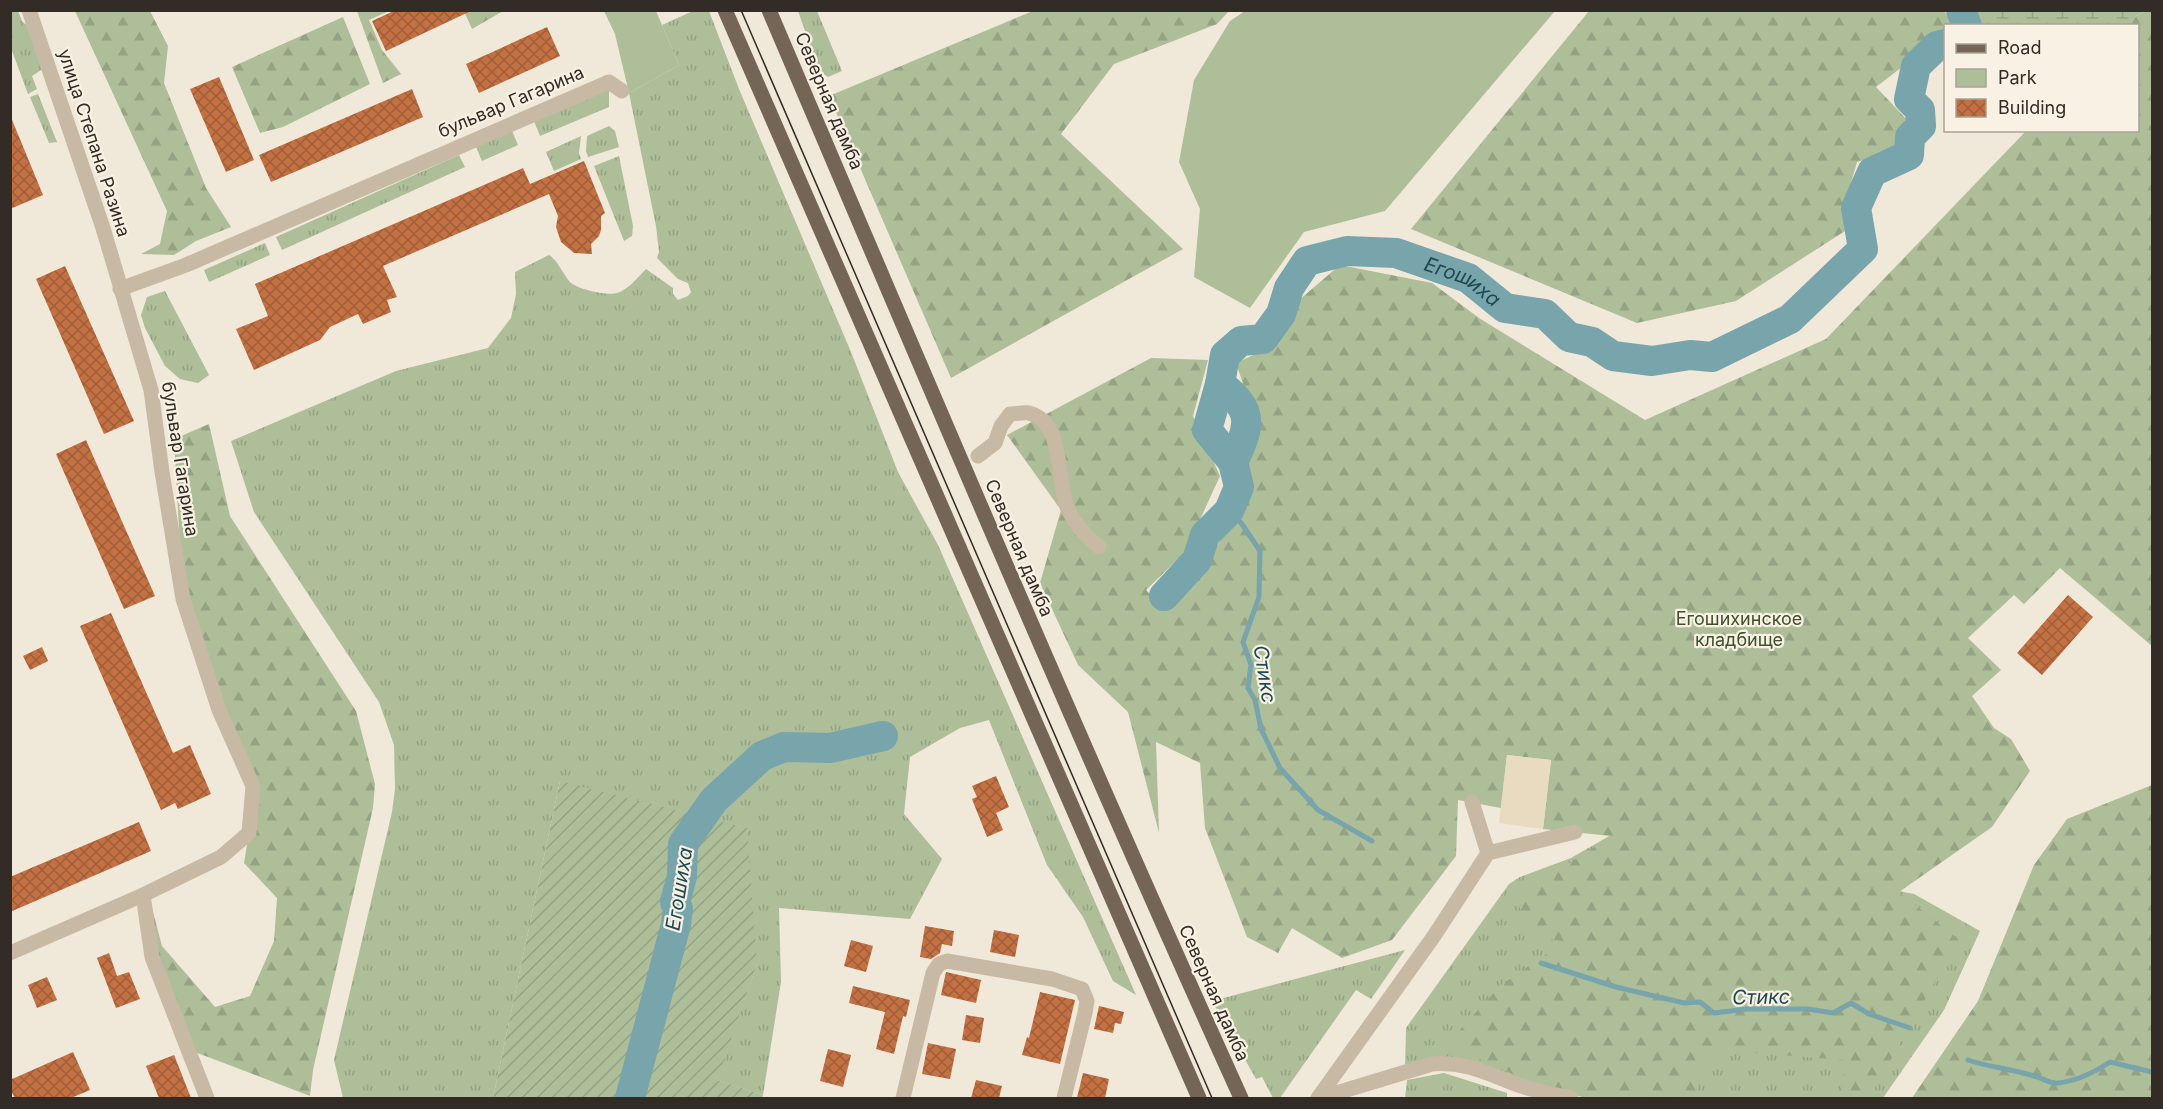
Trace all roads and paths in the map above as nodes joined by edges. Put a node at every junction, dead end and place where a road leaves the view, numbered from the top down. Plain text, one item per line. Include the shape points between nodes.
1 (29, 10) edge
2 (725, 10) edge
3 (769, 10) edge
4 (622, 91) dead end
5 (120, 289) junction
6 (978, 456) dead end
7 (1099, 547) dead end
8 (1472, 802) dead end
9 (1575, 832) dead end
10 (1488, 853) junction
11 (143, 895) junction
12 (10, 953) edge
13 (207, 1098) edge
14 (903, 1098) edge
15 (1064, 1098) edge
16 (1199, 1098) edge
17 (1240, 1098) edge
18 (1319, 1098) edge
19 (1571, 1098) edge

1 - 5 street, улица Степана Разина
2 - 16 main road
3 - 17 main road, Северная дамба via 980,506
4 - 5 street, бульвар Гагарина via 609,82
5 - 11 street, бульвар Гагарина via 151,390 183,599 219,710 253,786 249,833 221,857
6 - 7 street via 995,443 1010,414 1029,413 1047,424 1056,447 1066,506 1079,529
8 - 10 street
9 - 10 street
10 - 18 street
11 - 12 street, бульвар Гагарина
11 - 13 street via 152,957
14 - 15 street via 933,973 947,961 1052,979 1082,989 1087,1001
18 - 19 street via 1450,1062

